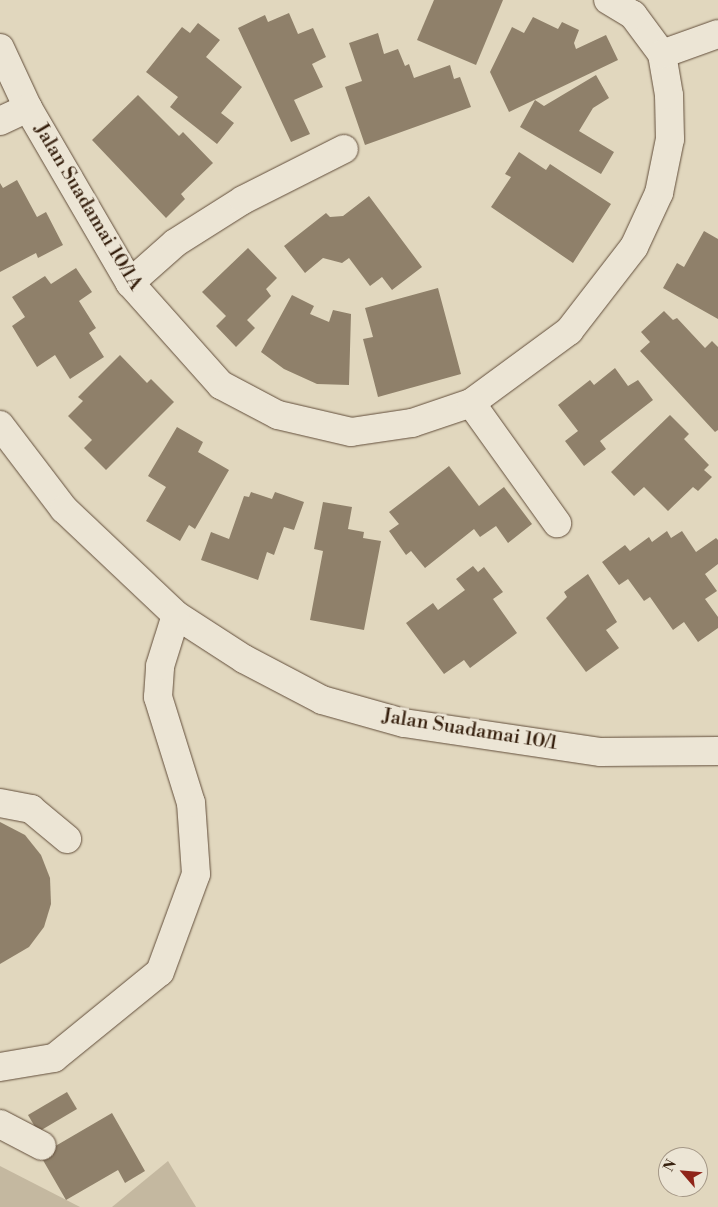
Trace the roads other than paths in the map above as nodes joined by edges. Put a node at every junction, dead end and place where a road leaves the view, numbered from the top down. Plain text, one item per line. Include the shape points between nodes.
1 (608, 0) edge
2 (718, 34) edge
3 (0, 48) edge
4 (662, 54) junction
5 (28, 108) junction
6 (0, 121) edge
7 (344, 149) dead end
8 (130, 283) junction
9 (471, 403) junction
10 (0, 424) edge
11 (557, 523) dead end
12 (176, 615) junction
13 (718, 751) edge
14 (0, 803) edge
15 (67, 839) dead end
16 (0, 1067) edge
17 (0, 1124) edge
18 (42, 1146) dead end

1 - 4 street, Jalan Suadamai 10/1A via 633,15
2 - 4 street
3 - 5 street, Jalan Suadamai 10/1A
4 - 9 street, Jalan Suadamai 10/1A via 669,95 670,139 659,193 634,247 570,331
5 - 6 street
5 - 8 street, Jalan Suadamai 10/1A
7 - 8 street via 243,200 198,228 175,243
8 - 9 street, Jalan Suadamai 10/1A via 221,385 278,415 351,432 412,423
9 - 11 street
10 - 12 street, Jalan Suadamai 10/1 via 64,509
12 - 13 street, Jalan Suadamai 10/1 via 244,659 322,700 404,723 601,752
12 - 16 street via 160,666 158,697 192,803 196,874 160,972 54,1058
14 - 15 street via 31,809
17 - 18 street

